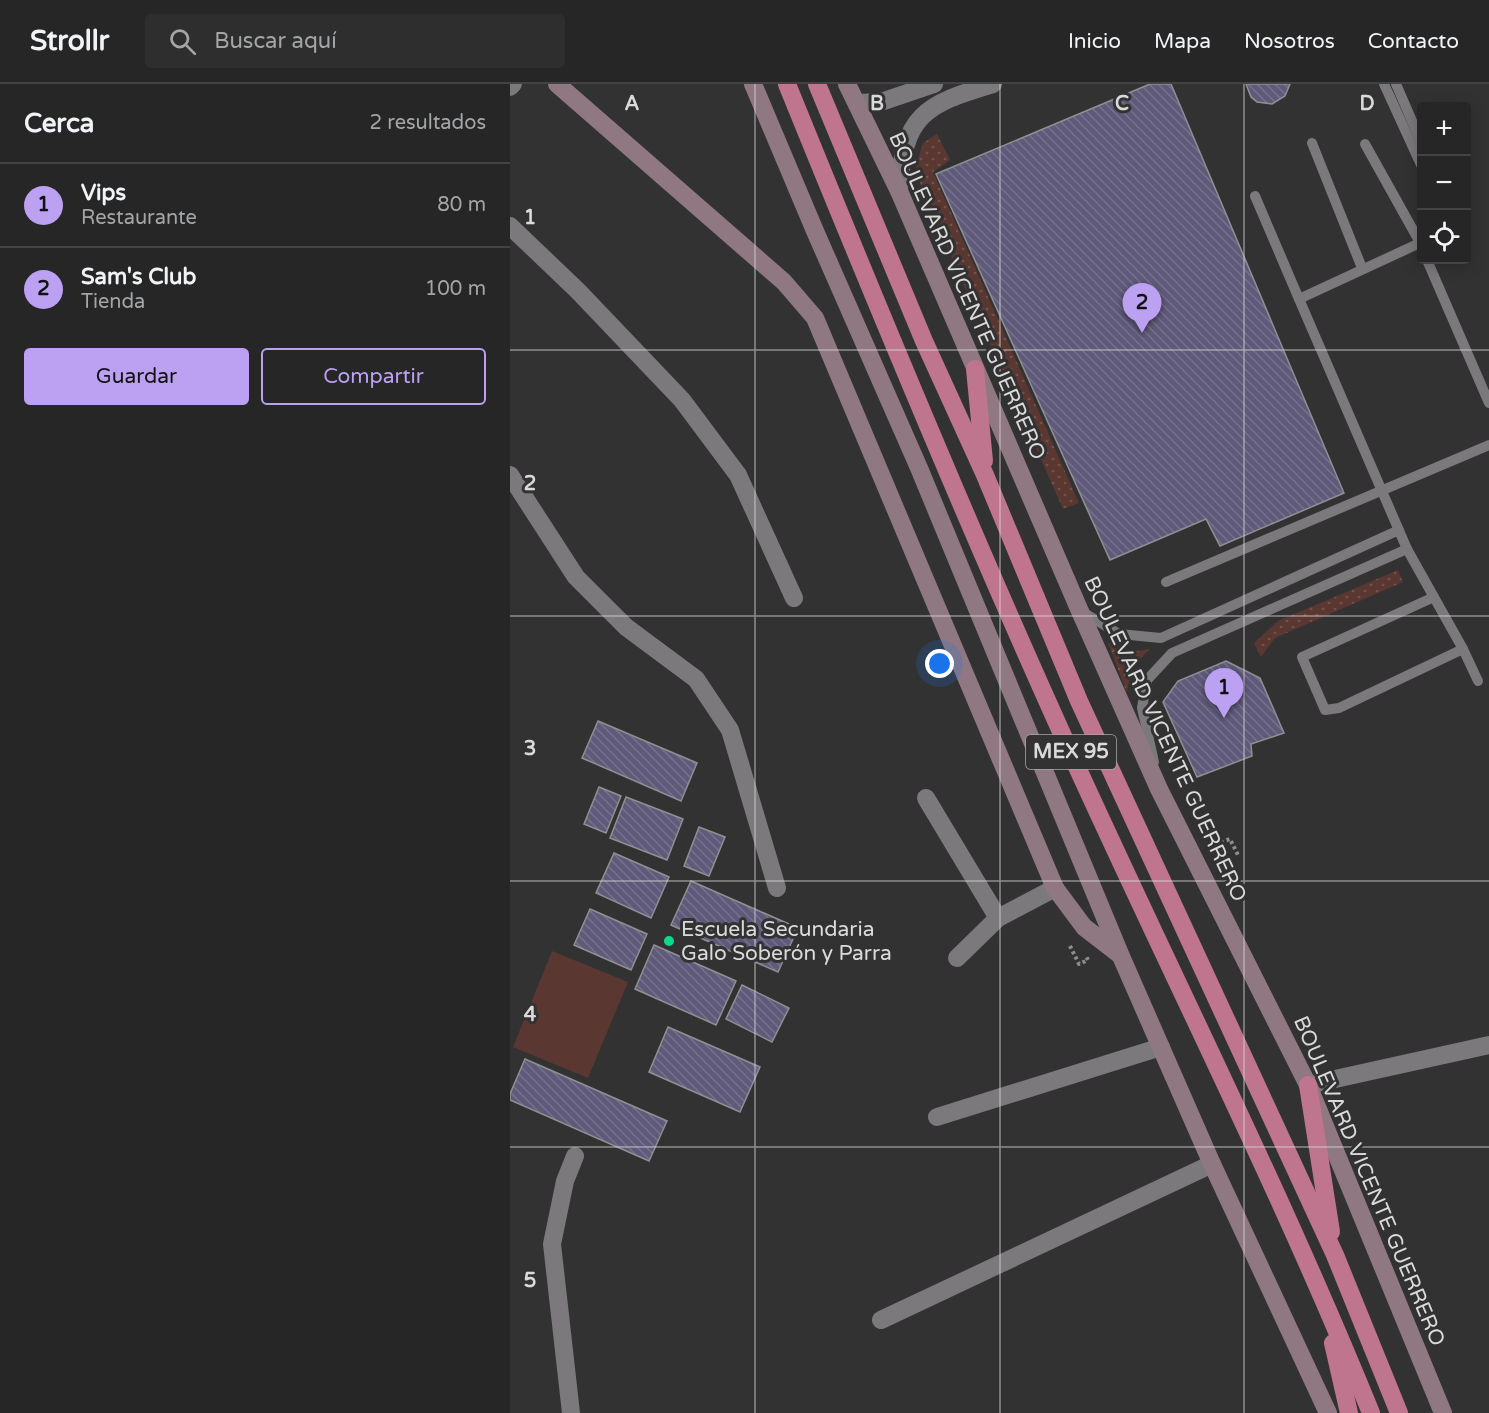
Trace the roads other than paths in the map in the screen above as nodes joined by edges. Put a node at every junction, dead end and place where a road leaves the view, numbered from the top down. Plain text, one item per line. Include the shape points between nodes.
1 (557, 84) edge
2 (753, 84) edge
3 (787, 84) edge
4 (817, 84) edge
5 (847, 84) edge
6 (934, 84) edge
7 (993, 84) edge
8 (1384, 84) edge
9 (1396, 84) edge
10 (858, 103) junction
11 (1417, 132) edge
12 (1312, 143) dead end
13 (1365, 144) dead end
14 (1417, 156) edge
15 (899, 191) junction
16 (1255, 196) dead end
17 (510, 226) edge
18 (1417, 237) edge
19 (1417, 246) edge
20 (1429, 264) edge
21 (1362, 268) junction
22 (1299, 298) junction
23 (975, 369) junction
24 (1489, 402) edge
25 (1489, 445) edge
26 (510, 475) edge
27 (985, 475) junction
28 (1382, 492) junction
29 (1399, 530) junction
30 (1407, 549) junction
31 (1166, 582) dead end
32 (1434, 597) junction
33 (794, 598) dead end
34 (1079, 609) junction
35 (1161, 638) junction
36 (1463, 649) junction
37 (1172, 653) junction
38 (1478, 681) dead end
39 (1159, 789) junction
40 (926, 798) dead end
41 (777, 888) dead end
42 (1055, 888) junction
43 (998, 918) junction
44 (1120, 954) junction
45 (957, 958) dead end
46 (1489, 1045) edge
47 (1161, 1047) junction
48 (1308, 1085) junction
49 (937, 1118) dead end
50 (575, 1156) dead end
51 (1212, 1164) junction
52 (1335, 1255) junction
53 (1321, 1289) junction
54 (881, 1320) dead end
55 (570, 1406) edge
56 (1328, 1413) edge
57 (1349, 1413) edge
58 (1371, 1413) edge
59 (1399, 1413) edge
60 (1443, 1413) edge

1 - 42 main road via 784,282 815,318
2 - 44 main road via 919,468
3 - 53 highway, MEX 95 via 897,356 1054,717
4 - 27 highway, MEX 95 via 924,341
5 - 10 main road, BOULEVARD VICENTE GUERRERO
6 - 10 street via 881,102
7 - 15 street via 948,98 922,113 906,141
8 - 14 lane
9 - 11 lane
10 - 15 main road, BOULEVARD VICENTE GUERRERO
12 - 21 lane
13 - 18 lane
15 - 23 main road, BOULEVARD VICENTE GUERRERO
16 - 22 lane
17 - 33 street via 682,400 738,475
19 - 21 lane
20 - 24 lane
21 - 22 lane
22 - 28 lane
23 - 27 highway
23 - 34 main road, BOULEVARD VICENTE GUERRERO
25 - 28 lane
26 - 41 street via 576,577 626,627 696,680 730,730
27 - 52 highway, MEX 95 via 1079,701
28 - 29 lane
28 - 31 lane
29 - 30 lane
29 - 35 lane
30 - 32 lane
30 - 37 lane
32 - 36 lane
32 - 36 lane via 1302,657 1325,710 1339,708
34 - 35 lane via 1119,634
34 - 39 main road, BOULEVARD VICENTE GUERRERO
35 - 37 lane
36 - 38 lane
37 - 39 lane via 1147,680 1142,708
39 - 48 main road, BOULEVARD VICENTE GUERRERO
40 - 43 street
42 - 43 street
42 - 44 main road via 1084,927
43 - 45 street
44 - 47 main road
46 - 48 street
47 - 49 street
47 - 51 main road
48 - 52 highway
48 - 60 main road, BOULEVARD VICENTE GUERRERO
50 - 55 street via 565,1181 552,1244
51 - 54 street
51 - 56 main road
52 - 59 highway, MEX 95
53 - 57 highway
53 - 58 highway, MEX 95

